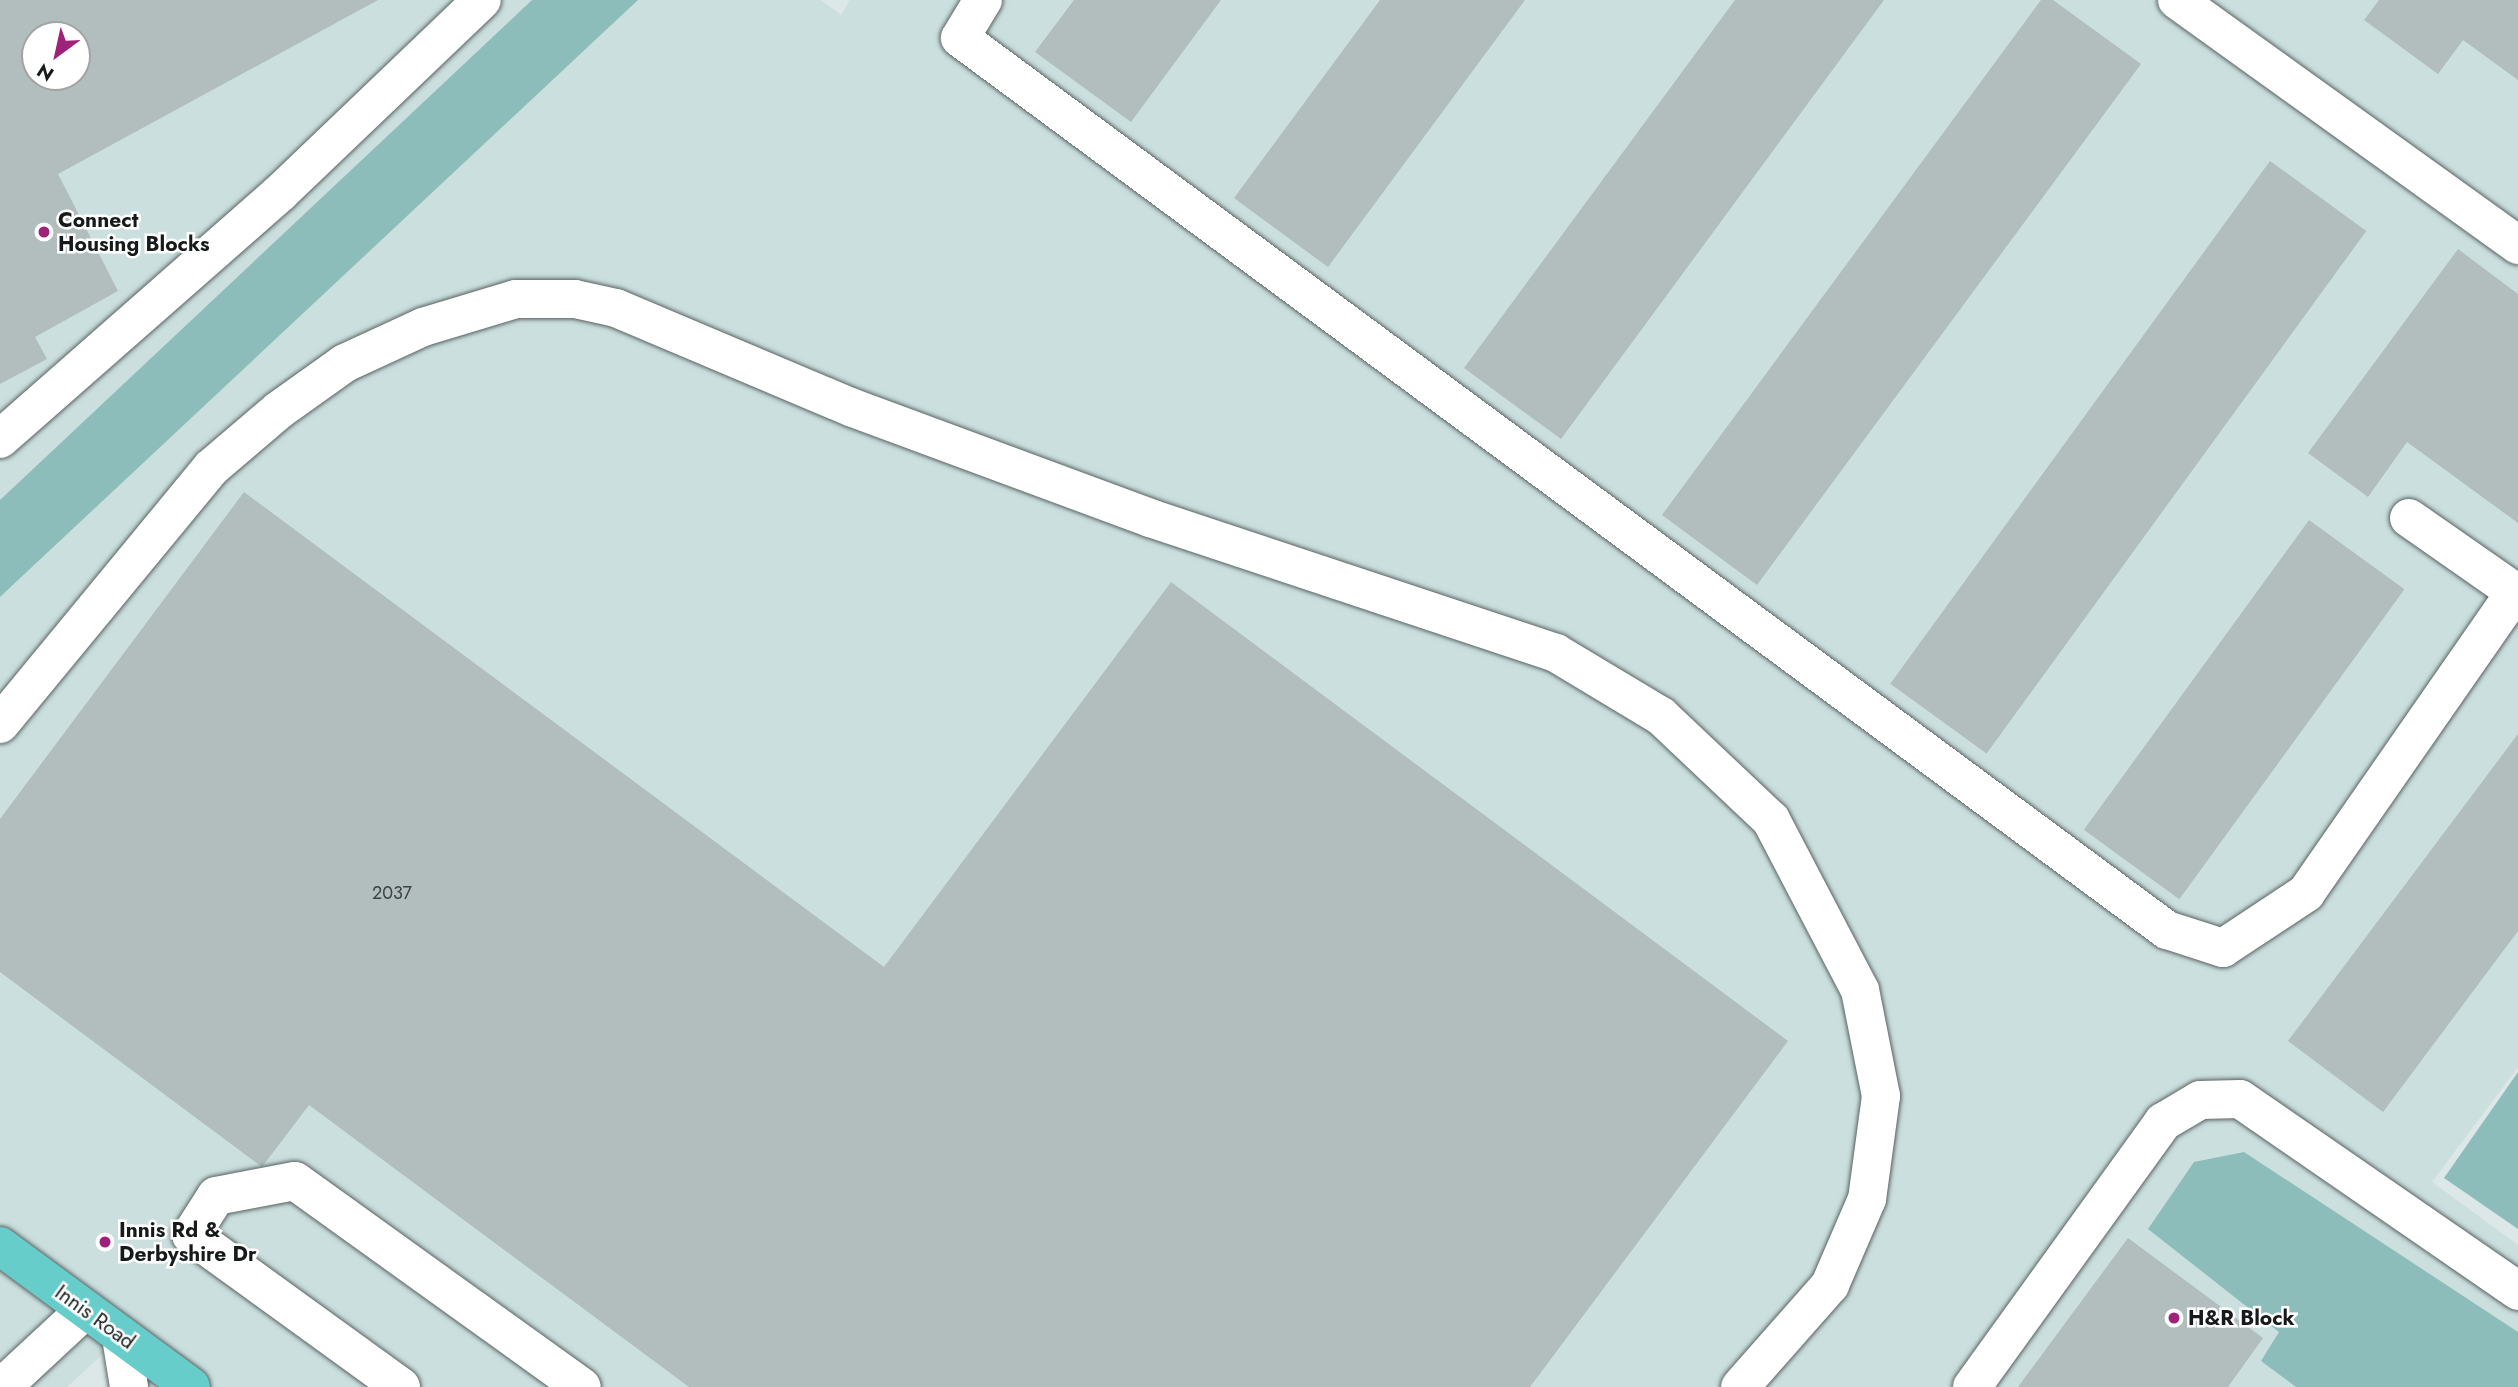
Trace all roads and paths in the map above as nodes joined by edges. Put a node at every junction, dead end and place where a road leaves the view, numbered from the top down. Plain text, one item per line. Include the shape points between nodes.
1 (482, 0) edge
2 (983, 0) edge
3 (2177, 0) edge
4 (2518, 245) edge
5 (0, 439) edge
6 (2409, 518) dead end
7 (2517, 593) edge
8 (0, 724) edge
9 (0, 1246) edge
10 (2518, 1291) edge
11 (85, 1310) junction
12 (121, 1337) junction
13 (2, 1387) edge
14 (129, 1387) edge
15 (191, 1387) edge
16 (401, 1387) edge
17 (582, 1387) edge
18 (1740, 1387) edge
19 (1972, 1387) edge

1 - 5 street via 280,193
2 - 7 street via 960,38 2167,930 2223,948 2306,893
3 - 4 street
6 - 7 street
8 - 18 street via 186,496 211,468 279,410 345,363 423,327 516,299 575,299 616,308 853,408 1137,514 1556,653 1661,716 1771,820 1860,990 1881,1096 1867,1199 1830,1284
9 - 11 main road, Innis Road
10 - 19 street via 2240,1099 2200,1100 2163,1122
11 - 12 main road, Innis Road
11 - 13 street
12 - 14 street
12 - 15 main road, Innis Road
16 - 17 street via 191,1235 216,1196 295,1181

